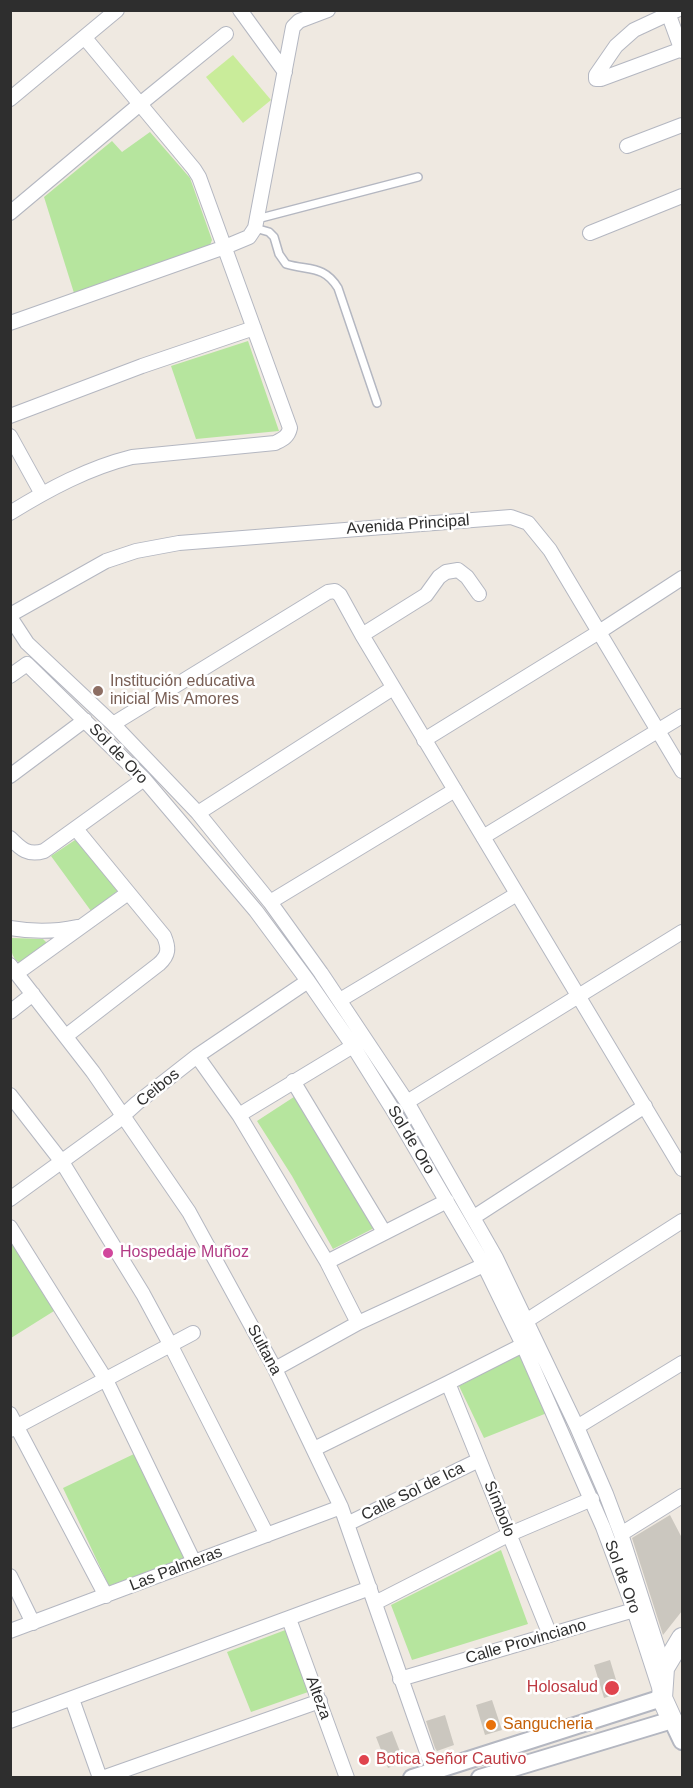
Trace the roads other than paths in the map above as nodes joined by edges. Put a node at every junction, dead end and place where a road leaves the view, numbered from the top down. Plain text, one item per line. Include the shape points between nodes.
1 (117, 10) edge
2 (240, 10) edge
3 (328, 10) edge
4 (671, 12) edge
5 (295, 16) edge
6 (226, 33) dead end
7 (85, 38) junction
8 (682, 50) edge
9 (285, 72) junction
10 (10, 99) edge
11 (140, 104) junction
12 (682, 125) edge
13 (627, 146) dead end
14 (418, 177) dead end
15 (682, 196) edge
16 (10, 213) edge
17 (256, 224) junction
18 (590, 233) dead end
19 (225, 247) junction
20 (10, 323) edge
21 (254, 328) junction
22 (376, 403) dead end
23 (10, 416) edge
24 (10, 436) edge
25 (42, 494) junction
26 (10, 513) edge
27 (682, 578) edge
28 (479, 594) dead end
29 (10, 616) edge
30 (599, 632) junction
31 (362, 635) junction
32 (10, 676) edge
33 (393, 688) junction
34 (682, 716) edge
35 (85, 720) junction
36 (113, 724) junction
37 (658, 731) junction
38 (424, 740) junction
39 (682, 771) edge
40 (10, 776) edge
41 (144, 779) junction
42 (454, 790) junction
43 (198, 813) junction
44 (76, 829) junction
45 (483, 837) junction
46 (10, 838) edge
47 (128, 893) junction
48 (517, 894) junction
49 (270, 902) junction
50 (82, 927) junction
51 (10, 928) edge
52 (682, 932) edge
53 (14, 969) edge
54 (308, 981) junction
55 (33, 994) junction
56 (579, 996) junction
57 (340, 1000) junction
58 (10, 1012) edge
59 (66, 1036) junction
60 (353, 1046) junction
61 (197, 1056) junction
62 (293, 1081) junction
63 (11, 1099) edge
64 (407, 1102) junction
65 (645, 1106) junction
66 (238, 1115) junction
67 (122, 1116) junction
68 (678, 1152) edge
69 (62, 1162) junction
70 (682, 1169) edge
71 (10, 1199) edge
72 (447, 1201) junction
73 (474, 1217) junction
74 (682, 1221) edge
75 (10, 1227) edge
76 (384, 1232) junction
77 (327, 1262) junction
78 (484, 1265) junction
79 (526, 1321) junction
80 (358, 1323) junction
81 (193, 1333) dead end
82 (170, 1344) junction
83 (523, 1345) junction
84 (682, 1363) edge
85 (275, 1369) junction
86 (106, 1380) junction
87 (448, 1383) junction
88 (10, 1414) edge
89 (577, 1427) junction
90 (14, 1428) edge
91 (314, 1449) junction
92 (479, 1460) junction
93 (682, 1496) edge
94 (592, 1499) junction
95 (341, 1507) junction
96 (347, 1524) junction
97 (510, 1534) junction
98 (621, 1534) junction
99 (267, 1535) junction
100 (194, 1562) junction
101 (10, 1576) edge
102 (370, 1588) junction
103 (106, 1596) junction
104 (375, 1603) junction
105 (634, 1610) junction
106 (289, 1619) junction
107 (33, 1623) junction
108 (10, 1631) edge
109 (550, 1635) junction
110 (682, 1638) edge
111 (664, 1668) junction
112 (400, 1679) junction
113 (662, 1698) junction
114 (72, 1699) junction
115 (320, 1701) junction
116 (672, 1720) junction
117 (10, 1721) edge
118 (682, 1741) edge
119 (435, 1774) edge
120 (502, 1774) edge
121 (101, 1778) edge
122 (348, 1778) edge
123 (412, 1778) edge
124 (480, 1778) edge

1 - 7 street
2 - 9 street
3 - 5 street
4 - 8 street
4 - 8 street via 634,30 616,46 596,79
5 - 9 street
6 - 11 street
7 - 10 street
7 - 11 street
9 - 17 street
11 - 16 street
11 - 19 street via 199,177
12 - 13 street
14 - 17 lane
15 - 18 street
17 - 19 street via 249,237
17 - 22 lane via 274,237 286,264 332,276
19 - 20 street
19 - 21 street
21 - 23 street
21 - 25 street via 290,428 283,439 132,457 95,468
24 - 25 street
25 - 26 street
27 - 30 street
28 - 31 street via 458,570 446,572 426,595
29 - 30 street, Avenida Principal via 106,561 136,551 179,543 511,516 528,523 550,550
29 - 36 street via 27,643
30 - 37 street, Avenida Principal
30 - 38 street
31 - 33 street
31 - 36 street via 340,595 328,592
32 - 35 street, Sol de Oro via 27,664
33 - 38 street
33 - 43 street
34 - 37 street
35 - 40 street
35 - 41 street, Sol de Oro
36 - 43 street
37 - 39 street, Avenida Principal
37 - 45 street
38 - 42 street
41 - 44 street
41 - 54 street, Sol de Oro via 256,911
42 - 45 street
42 - 49 street
43 - 49 street
44 - 46 street via 35,854 26,852
44 - 47 street
45 - 48 street
47 - 50 street
47 - 59 street via 164,936 168,952 165,959
48 - 56 street
48 - 57 street
49 - 57 street
50 - 51 street via 49,932
50 - 53 street
52 - 56 street
53 - 55 street, Sultana
54 - 60 street, Sol de Oro
54 - 61 street, Ceibos
55 - 58 street
55 - 59 street, Sultana
56 - 64 street
56 - 65 street
57 - 64 street
59 - 67 street, Sultana
60 - 62 street
60 - 72 street, Sol de Oro
61 - 66 street
61 - 67 street, Ceibos
62 - 66 street
62 - 76 street
63 - 69 street
64 - 73 street
65 - 68 street
65 - 73 street
66 - 77 street
67 - 69 street, Ceibos
67 - 85 street, Sultana via 193,1220
68 - 70 street
69 - 71 street, Ceibos
69 - 82 street
72 - 76 street
72 - 78 street, Sol de Oro
73 - 79 street
74 - 79 street
75 - 86 street
76 - 77 street
77 - 80 street
78 - 80 street
78 - 83 street, Sol de Oro
79 - 89 street
80 - 85 street
81 - 82 street
82 - 86 street
82 - 99 street
83 - 87 street
83 - 94 street, Sol de Oro
84 - 89 street
85 - 91 street, Sultana
86 - 90 street
86 - 100 street
87 - 91 street
87 - 92 street, Símbolo
88 - 90 street
89 - 98 street
90 - 103 street
91 - 95 street, Sultana
92 - 96 street, Calle Sol de Ica
92 - 97 street, Símbolo
93 - 98 street
94 - 97 street
94 - 105 street, Sol de Oro
95 - 96 street, Sultana
95 - 99 street, Las Palmeras
96 - 102 street, Sultana
97 - 104 street
97 - 109 street, Símbolo
98 - 111 street
99 - 100 street, Las Palmeras
100 - 103 street, Las Palmeras
101 - 107 street
102 - 104 street, Sultana
102 - 106 street
103 - 107 street, Las Palmeras
104 - 112 street, Sultana
105 - 109 street, Calle Provinciano
105 - 113 street, Sol de Oro
106 - 114 street
106 - 115 street, Alteza
107 - 108 street, Las Palmeras
109 - 112 street, Calle Provinciano
110 - 111 main road
111 - 113 main road
112 - 119 street, Sultana
113 - 116 main road
113 - 119 street
114 - 117 street
114 - 121 street
115 - 121 street
115 - 122 street, Alteza
116 - 118 street
116 - 120 street
119 - 123 street
120 - 124 street

